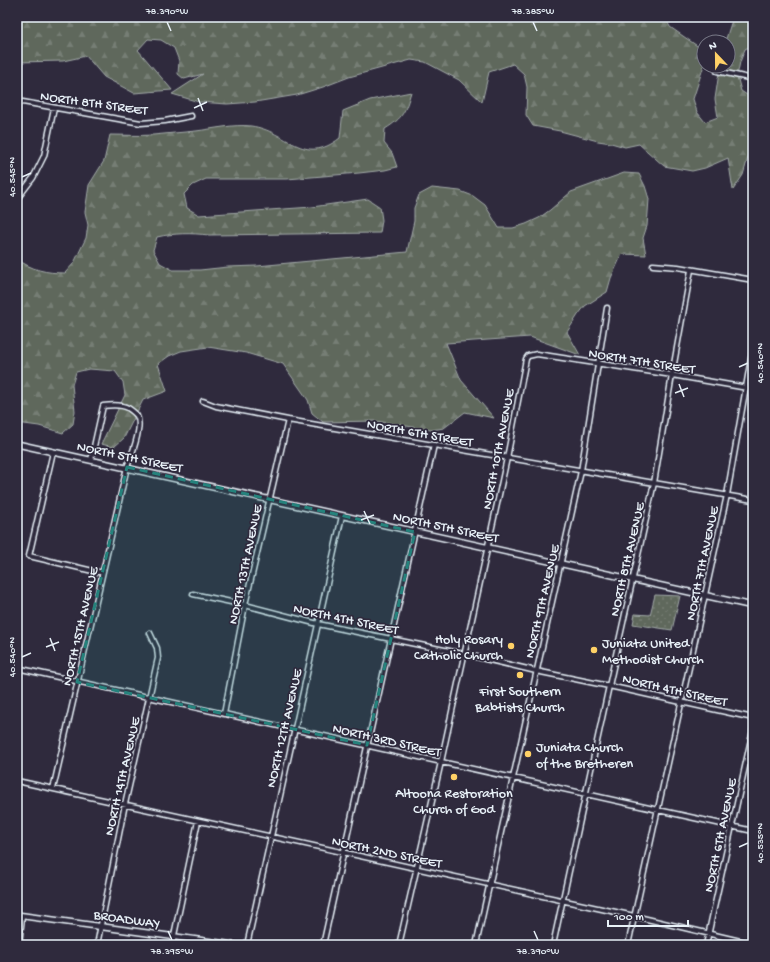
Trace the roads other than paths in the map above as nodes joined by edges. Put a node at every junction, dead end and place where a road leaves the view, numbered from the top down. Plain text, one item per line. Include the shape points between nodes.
1 (730, 74) edge
2 (753, 79) edge
3 (17, 101) edge
4 (54, 108) junction
5 (191, 116) dead end
6 (17, 199) edge
7 (653, 265) dead end
8 (692, 270) junction
9 (753, 280) edge
10 (607, 308) dead end
11 (753, 347) edge
12 (528, 356) joint
13 (599, 364) junction
14 (672, 375) junction
15 (746, 388) junction
16 (753, 389) edge
17 (203, 401) dead end
18 (288, 420) junction
19 (17, 444) edge
20 (434, 445) junction
21 (53, 452) junction
22 (508, 458) junction
23 (91, 460) junction
24 (127, 467) junction
25 (581, 471) junction
26 (654, 484) junction
27 (727, 496) junction
28 (269, 499) junction
29 (753, 500) edge
30 (342, 516) junction
31 (415, 532) junction
32 (488, 547) junction
33 (561, 564) junction
34 (102, 572) junction
35 (633, 579) junction
36 (193, 594) dead end
37 (705, 595) junction
38 (246, 605) junction
39 (753, 606) edge
40 (318, 624) junction
41 (150, 633) dead end
42 (390, 639) junction
43 (464, 654) junction
44 (17, 668) edge
45 (536, 672) junction
46 (77, 682) junction
47 (609, 686) junction
48 (150, 698) junction
49 (682, 703) junction
50 (224, 714) junction
51 (753, 718) edge
52 (294, 729) junction
53 (753, 730) edge
54 (367, 745) junction
55 (441, 762) junction
56 (513, 778) junction
57 (17, 781) edge
58 (53, 789) junction
59 (586, 794) junction
60 (125, 804) junction
61 (657, 810) junction
62 (198, 821) junction
63 (732, 826) junction
64 (753, 831) edge
65 (270, 836) junction
66 (343, 853) junction
67 (416, 869) junction
68 (489, 885) junction
69 (562, 901) junction
70 (20, 915) edge
71 (634, 916) junction
72 (100, 926) junction
73 (708, 934) junction
74 (173, 936) junction
75 (753, 944) edge
76 (19, 945) edge
77 (97, 945) edge
78 (172, 945) edge
79 (234, 945) edge
80 (247, 945) edge
81 (323, 945) edge
82 (399, 945) edge
83 (476, 945) edge
84 (553, 945) edge
85 (628, 945) edge
86 (706, 945) edge

1 - 2 street
3 - 4 street, NORTH 8TH STREET
4 - 5 street, NORTH 8TH STREET via 141,123
4 - 6 street via 44,156 39,168
7 - 8 street
8 - 9 street
8 - 14 street, NORTH 8TH AVENUE
10 - 13 street, NORTH 9TH AVENUE
11 - 15 street, NORTH 7TH AVENUE
12 - 13 street, NORTH 7TH STREET via 537,354
12 - 22 street, NORTH 10TH AVENUE via 524,363
13 - 14 street, NORTH 7TH STREET
13 - 25 street, NORTH 9TH AVENUE
14 - 15 street, NORTH 7TH STREET
14 - 26 street, NORTH 8TH AVENUE
15 - 16 street, NORTH 7TH STREET
15 - 27 street, NORTH 7TH AVENUE
17 - 18 street, NORTH 6TH STREET via 216,406
18 - 20 street, NORTH 6TH STREET
18 - 28 street, NORTH 13TH AVENUE
19 - 21 street, NORTH 5TH STREET
20 - 22 street, NORTH 6TH STREET
20 - 31 street
21 - 23 street, NORTH 5TH STREET
21 - 34 street via 29,556
22 - 25 street, NORTH 6TH STREET
22 - 32 street, NORTH 10TH AVENUE
23 - 24 street, NORTH 5TH STREET
23 - 24 street, NORTH 15TH AVENUE via 103,406 124,406 138,417 136,440
24 - 28 street, NORTH 5TH STREET
24 - 34 street, NORTH 15TH AVENUE
25 - 26 street, NORTH 6TH STREET
25 - 33 street, NORTH 9TH AVENUE
26 - 27 street, NORTH 6TH STREET
26 - 35 street, NORTH 8TH AVENUE
27 - 29 street, NORTH 6TH STREET
27 - 37 street, NORTH 7TH AVENUE
28 - 30 street, NORTH 5TH STREET
28 - 38 street, NORTH 13TH AVENUE
30 - 31 street, NORTH 5TH STREET
30 - 40 street, NORTH 12TH AVENUE
31 - 32 street, NORTH 5TH STREET
31 - 42 street
32 - 33 street, NORTH 5TH STREET
32 - 43 street, NORTH 10TH AVENUE
33 - 35 street, NORTH 5TH STREET
33 - 45 street, NORTH 9TH AVENUE
34 - 46 street, NORTH 15TH AVENUE
35 - 37 street, NORTH 5TH STREET
35 - 47 street, NORTH 8TH AVENUE
36 - 38 street, NORTH 4TH STREET
37 - 39 street, NORTH 5TH STREET
37 - 49 street, NORTH 7TH AVENUE
38 - 40 street, NORTH 4TH STREET
38 - 50 street, NORTH 13TH AVENUE
40 - 42 street, NORTH 4TH STREET
40 - 52 street, NORTH 12TH AVENUE
41 - 48 street, NORTH 14TH AVENUE via 158,648 158,658
42 - 43 street, NORTH 4TH STREET
42 - 54 street
43 - 45 street, NORTH 4TH STREET
43 - 55 street, NORTH 10TH AVENUE
44 - 46 street, NORTH 3RD STREET
45 - 47 street, NORTH 4TH STREET
45 - 56 street, NORTH 9TH AVENUE
46 - 48 street, NORTH 3RD STREET
46 - 58 street, NORTH 15TH AVENUE
47 - 49 street, NORTH 4TH STREET
47 - 59 street, NORTH 8TH AVENUE
48 - 50 street, NORTH 3RD STREET
48 - 60 street, NORTH 14TH AVENUE
49 - 51 street, NORTH 4TH STREET
49 - 61 street, NORTH 7TH AVENUE
50 - 52 street, NORTH 3RD STREET
52 - 54 street, NORTH 3RD STREET
52 - 65 street, NORTH 12TH AVENUE
53 - 63 street, NORTH 6TH AVENUE
54 - 55 street, NORTH 3RD STREET
54 - 66 street
55 - 56 street, NORTH 3RD STREET
55 - 67 street, NORTH 10TH AVENUE
56 - 59 street, NORTH 3RD STREET
56 - 68 street, NORTH 9TH AVENUE
57 - 58 street, NORTH 2ND STREET
58 - 60 street, NORTH 2ND STREET
59 - 61 street, NORTH 3RD STREET
59 - 69 street, NORTH 8TH AVENUE
60 - 62 street, NORTH 2ND STREET
60 - 72 street, NORTH 14TH AVENUE
61 - 63 street, NORTH 3RD STREET
61 - 71 street, NORTH 7TH AVENUE
62 - 65 street, NORTH 2ND STREET
62 - 74 street
63 - 64 street, NORTH 3RD STREET
63 - 73 street, NORTH 6TH AVENUE
65 - 66 street, NORTH 2ND STREET
65 - 80 street, NORTH 12TH AVENUE
66 - 67 street, NORTH 2ND STREET
66 - 81 street
67 - 68 street, NORTH 2ND STREET
67 - 82 street, NORTH 10TH AVENUE
68 - 69 street, NORTH 2ND STREET
68 - 83 street, NORTH 9TH AVENUE
69 - 71 street, NORTH 2ND STREET
69 - 84 street, NORTH 8TH AVENUE
70 - 72 street, BROADWAY
70 - 76 street
71 - 73 street, NORTH 2ND STREET
71 - 85 street, NORTH 7TH AVENUE
72 - 74 street, BROADWAY
72 - 77 street, NORTH 14TH AVENUE
73 - 75 street, NORTH 2ND STREET
73 - 86 street, NORTH 6TH AVENUE
74 - 78 street
74 - 79 street, BROADWAY

